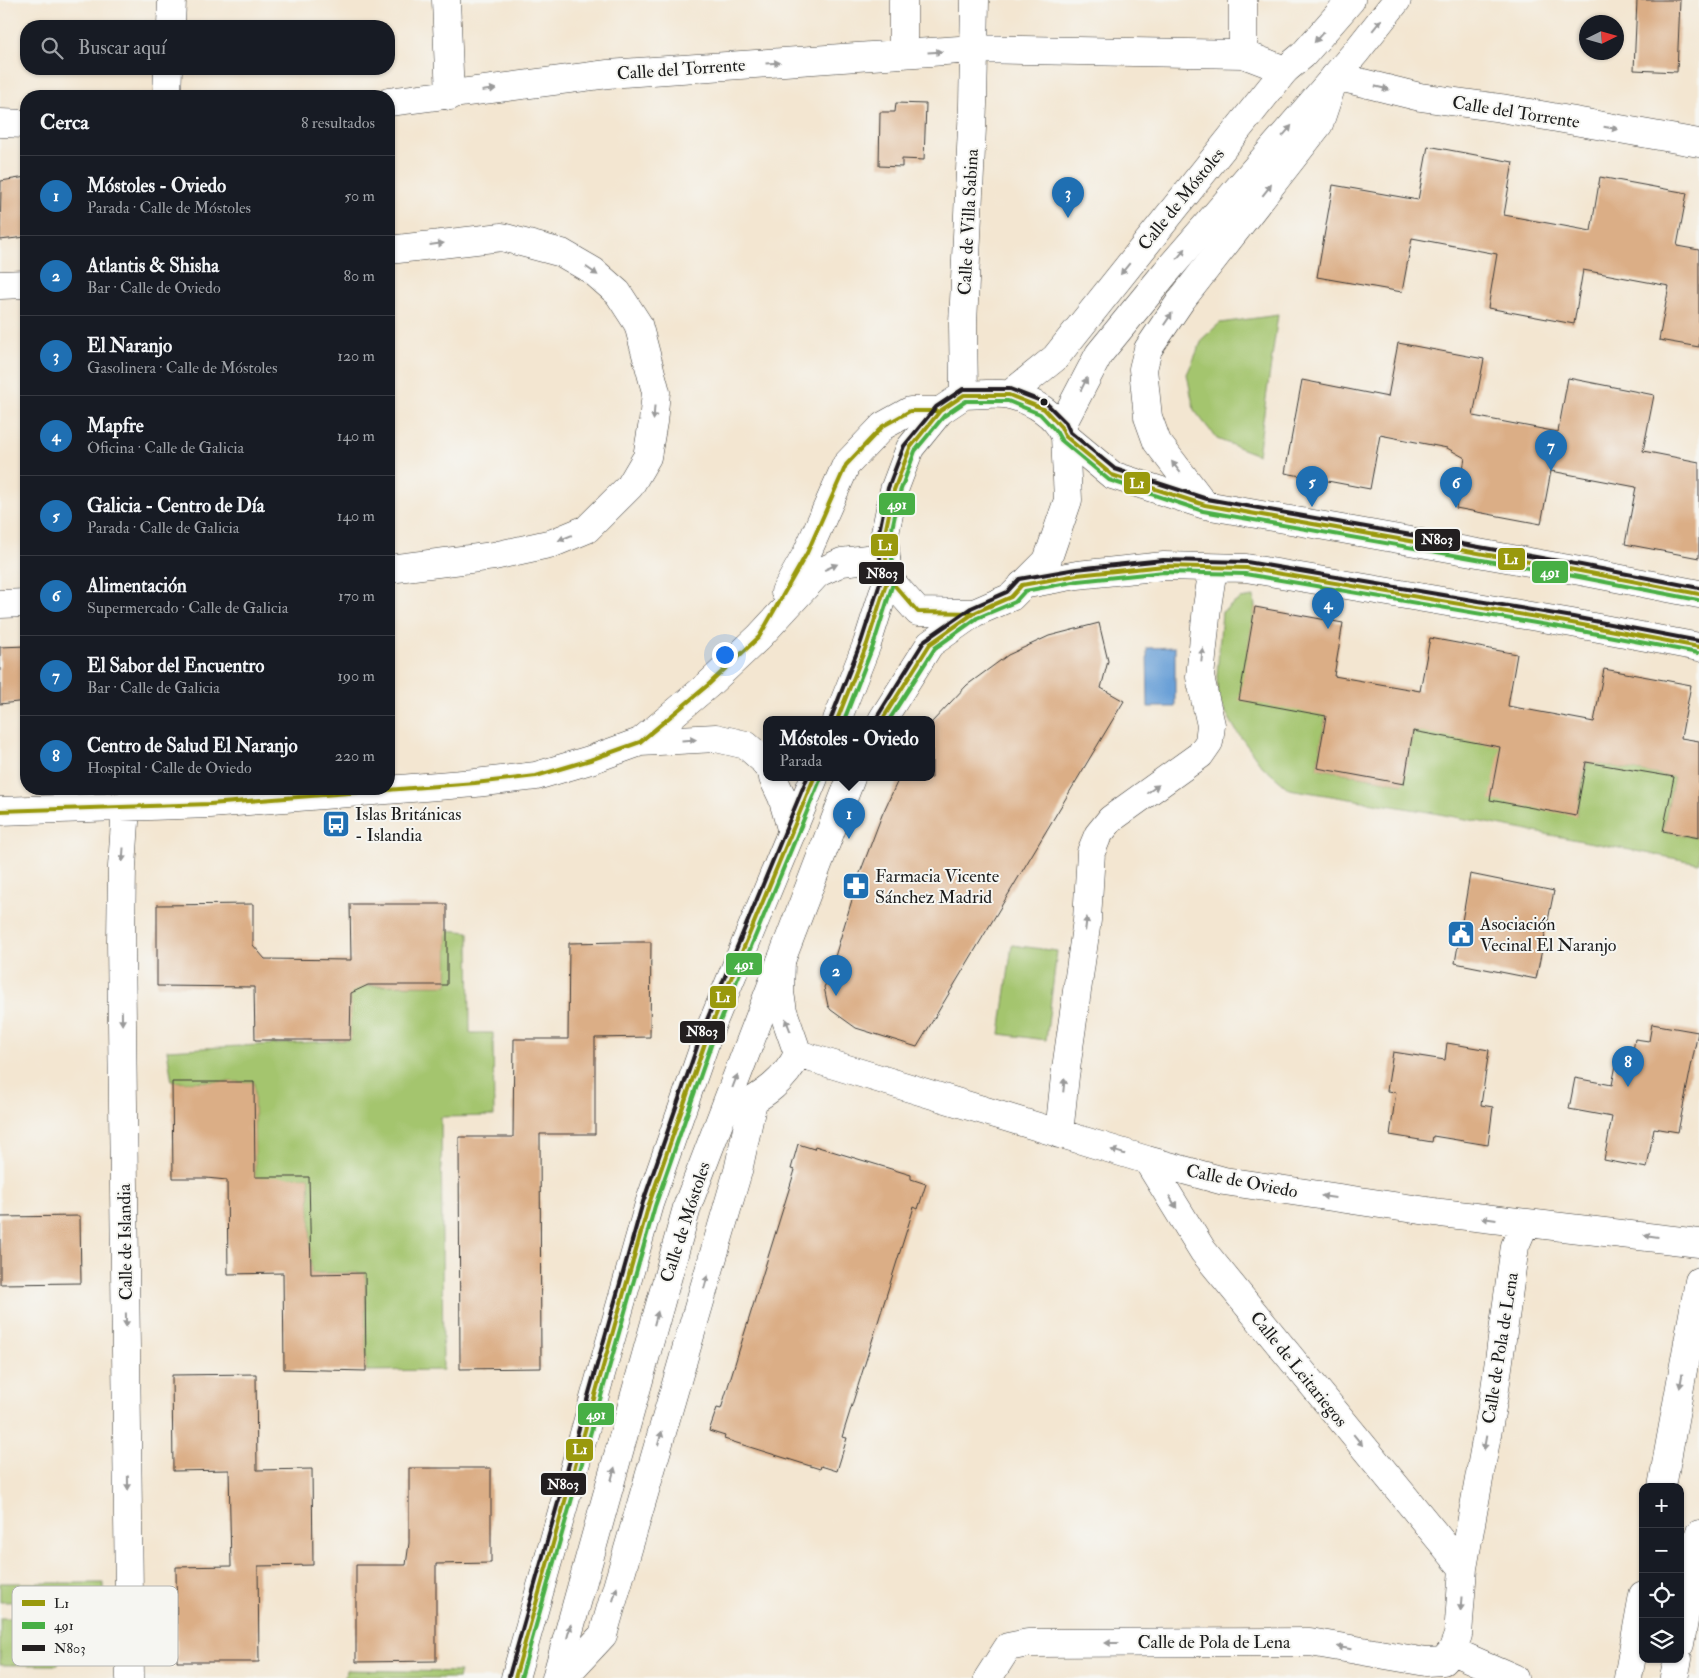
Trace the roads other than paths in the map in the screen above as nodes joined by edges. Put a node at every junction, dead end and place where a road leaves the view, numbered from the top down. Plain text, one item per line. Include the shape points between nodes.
1 (172, 0) edge
2 (446, 0) edge
3 (903, 0) edge
4 (975, 0) edge
5 (1243, 0) edge
6 (1351, 0) edge
7 (1397, 0) edge
8 (171, 20) edge
9 (974, 49) junction
10 (903, 54) junction
11 (1243, 54) junction
12 (1285, 70) junction
13 (168, 75) edge
14 (1335, 76) junction
15 (167, 90) edge
16 (450, 96) junction
17 (395, 101) edge
18 (0, 123) edge
19 (20, 124) edge
20 (1699, 143) edge
21 (395, 249) edge
22 (20, 284) edge
23 (0, 285) edge
24 (964, 395) junction
25 (1009, 395) junction
26 (940, 411) junction
27 (1063, 431) junction
28 (1205, 505) junction
29 (395, 568) edge
30 (1213, 568) junction
31 (887, 569) junction
32 (1022, 585) junction
33 (1699, 594) edge
34 (20, 603) edge
35 (0, 604) edge
36 (974, 613) junction
37 (760, 637) junction
38 (1699, 647) edge
39 (840, 716) edge
40 (885, 716) edge
41 (640, 742) junction
42 (763, 760) edge
43 (774, 781) edge
44 (813, 781) edge
45 (850, 781) edge
46 (395, 788) edge
47 (231, 795) edge
48 (209, 796) edge
49 (126, 807) junction
50 (0, 811) edge
51 (792, 832) junction
52 (782, 958) junction
53 (798, 1054) junction
54 (753, 1101) junction
55 (720, 1120) junction
56 (1059, 1134) junction
57 (1147, 1160) junction
58 (1525, 1224) junction
59 (1699, 1243) edge
60 (1699, 1281) edge
61 (1663, 1483) edge
62 (1699, 1534) edge
63 (1463, 1568) junction
64 (129, 1586) edge
65 (1639, 1617) edge
66 (1684, 1621) edge
67 (1452, 1652) junction
68 (1677, 1663) edge
69 (515, 1678) edge
70 (556, 1678) edge
71 (564, 1678) edge
72 (988, 1678) edge
73 (1514, 1678) edge
74 (1628, 1678) edge
75 (1674, 1678) edge

1 - 8 street
2 - 16 street
3 - 10 street
4 - 9 street, Calle de Villa Sabina
5 - 11 street
6 -> 12 street, Calle de Móstoles via 1303,55
14 -> 7 street, Calle de Móstoles
10 -> 9 street, Calle del Torrente
9 - 11 street, Calle del Torrente
9 - 24 street, Calle de Villa Sabina via 963,324
16 -> 10 street, Calle del Torrente via 608,74
11 - 12 street, Calle del Torrente
12 -> 25 street, Calle de Móstoles via 1055,358
13 - 15 street
14 -> 20 street, Calle del Torrente via 1420,97
27 -> 14 street, Calle de Móstoles via 1099,354
28 -> 14 street, Calle de Móstoles via 1157,442 1148,417 1143,369 1148,349 1182,299 1318,124
16 - 17 street, Calle del Torrente
18 - 19 street
21 -> 29 street via 502,237 562,253 593,271 618,293 638,324 656,392 647,457 630,486 587,529 553,543 494,556
22 - 23 street
24 - 25 street
24 - 26 street
25 - 27 street via 1044,409
26 - 31 street via 910,448 894,490 884,538
26 - 37 street via 910,411 884,426 846,465 807,553
27 - 28 street via 1112,475
27 - 32 street via 1068,500 1047,561
28 - 33 street
30 - 32 street via 1164,566 1077,575
30 - 38 street via 1246,568
56 -> 30 street via 1087,920 1091,852 1098,835 1111,819 1200,756 1209,742 1211,725 1200,677
31 - 36 street via 918,612
37 -> 31 street via 818,573 842,562 867,559
31 - 39 street via 867,644
32 - 36 street via 1011,597
34 - 35 street
36 - 40 street via 930,644
37 - 41 street
41 -> 42 street via 716,738 746,744
41 - 46 street via 536,776 475,784
43 - 51 street
44 - 51 street
45 - 52 street, Calle de Móstoles
47 - 48 street
48 - 49 street
49 - 50 street
49 -> 64 street, Calle de Islandia via 121,941
51 - 69 street via 710,1029 649,1204
53 -> 52 street via 783,1011 780,993
55 -> 52 street, Calle de Móstoles
53 - 54 street via 791,1069
53 - 56 street, Calle de Oviedo
54 - 55 street
71 -> 54 street, Calle de Móstoles via 603,1635 738,1171
70 -> 55 street, Calle de Móstoles via 688,1204
57 -> 56 street, Calle de Oviedo
58 -> 57 street, Calle de Oviedo via 1224,1181
57 -> 63 street, Calle de Leitariegos via 1203,1251
59 -> 58 street, Calle de Oviedo
58 -> 63 street, Calle de Pola de Lena via 1515,1246 1494,1396
60 -> 61 street
62 - 66 street
63 -> 67 street, Calle de Pola de Lena via 1458,1635
65 - 74 street
67 -> 72 street, Calle de Pola de Lena via 1442,1662 1426,1662 1310,1642 1028,1644 1008,1647
67 - 73 street
68 - 75 street

